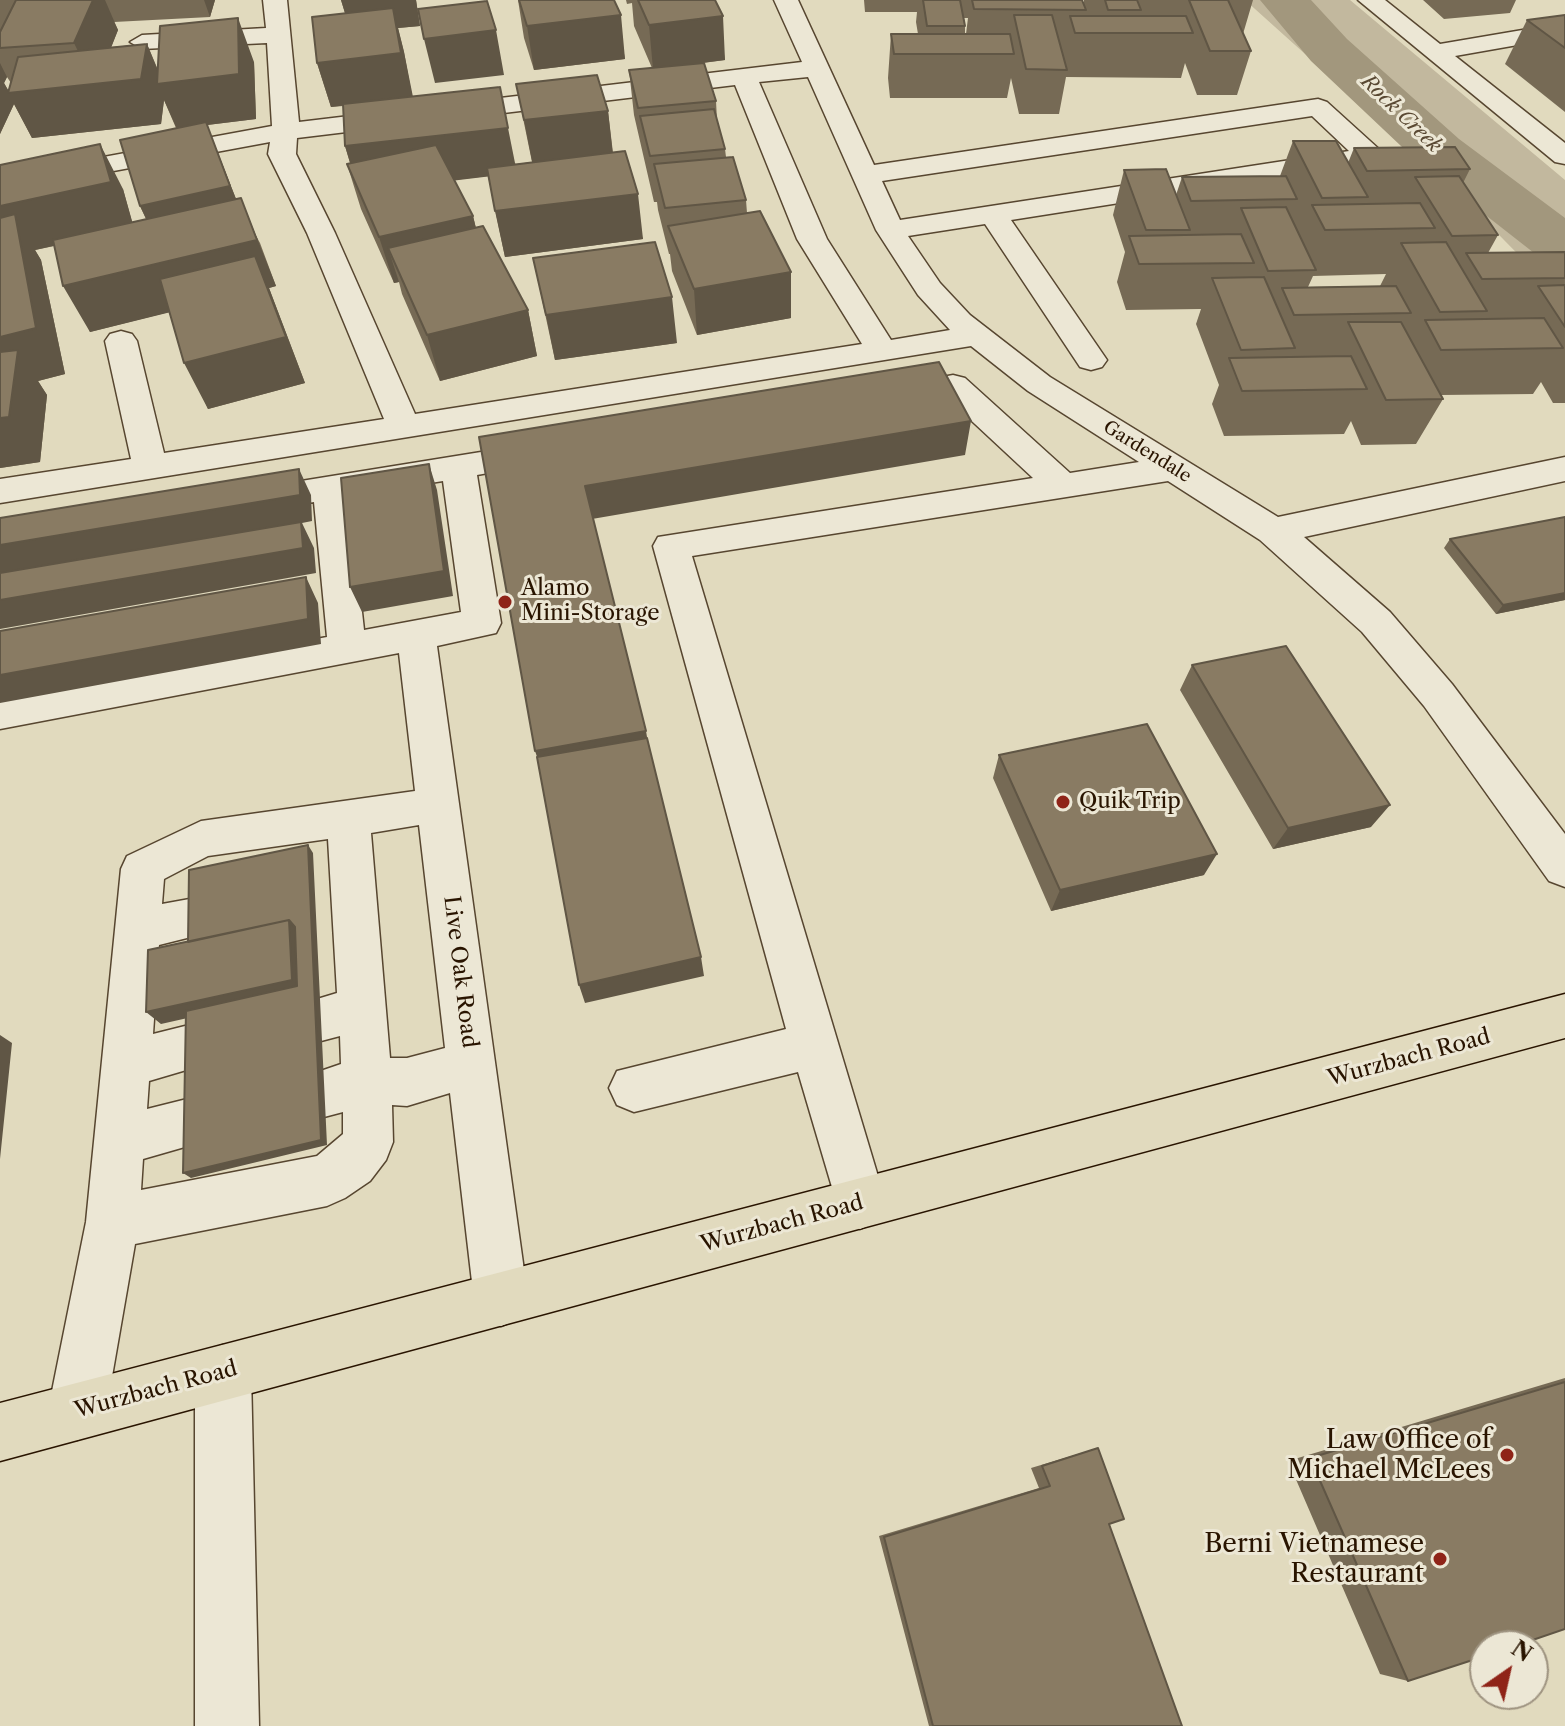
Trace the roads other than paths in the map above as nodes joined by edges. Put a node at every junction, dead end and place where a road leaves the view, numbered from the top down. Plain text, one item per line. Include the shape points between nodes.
1 (275, 0) edge
2 (786, 0) edge
3 (1370, 0) edge
4 (278, 35) junction
5 (1565, 37) edge
6 (142, 42) edge
7 (1435, 52) junction
8 (817, 68) junction
9 (744, 76) junction
10 (283, 132) junction
11 (1565, 156) edge
12 (866, 175) junction
13 (0, 184) edge
14 (993, 214) junction
15 (890, 230) junction
16 (976, 336) junction
17 (121, 341) dead end
18 (882, 351) junction
19 (1091, 360) dead end
20 (860, 400) edge
21 (404, 427) junction
22 (582, 446) edge
23 (458, 466) junction
24 (150, 467) junction
25 (1172, 469) junction
26 (1565, 469) edge
27 (330, 486) junction
28 (1064, 487) junction
29 (0, 491) edge
30 (220, 505) edge
31 (1273, 531) junction
32 (417, 640) junction
33 (347, 648) junction
34 (0, 713) edge
35 (438, 805) junction
36 (348, 818) junction
37 (1565, 868) edge
38 (195, 918) edge
39 (138, 929) junction
40 (1565, 1016) edge
41 (814, 1045) junction
42 (193, 1047) edge
43 (126, 1063) junction
44 (471, 1064) junction
45 (346, 1087) junction
46 (634, 1088) dead end
47 (191, 1123) edge
48 (120, 1140) junction
49 (860, 1203) junction
50 (112, 1222) junction
51 (501, 1299) junction
52 (223, 1373) junction
53 (77, 1411) junction
54 (0, 1432) edge
55 (227, 1726) edge

1 - 4 street
2 - 8 street, Gardendale
3 - 7 street
4 - 6 street
4 - 10 street
5 - 7 street via 1546,33
7 - 11 street
8 - 9 street
8 - 12 street, Gardendale
9 - 10 street
9 - 18 street via 812,239
10 - 13 street
10 - 21 street via 282,154
12 - 14 street via 1318,107 1370,156
12 - 15 street, Gardendale
14 - 15 street
14 - 19 street
15 - 16 street, Gardendale via 929,289
16 - 18 street
16 - 25 street, Gardendale via 1039,384
17 - 24 street
18 - 21 street
20 - 28 street via 953,385
21 - 24 street
22 - 23 street
23 - 27 street
23 - 32 street via 482,623
24 - 29 street
25 - 28 street
25 - 31 street, Gardendale
26 - 31 street
27 - 30 street
27 - 33 street via 320,534 325,586
28 - 41 street via 671,546
31 - 37 street, Gardendale via 1386,634 1438,695
32 - 33 street
32 - 35 street, Live Oak Road
33 - 34 street
35 - 36 street
35 - 44 street, Live Oak Road
36 - 39 street via 201,839 143,869
36 - 45 street via 334,886
38 - 39 street
39 - 43 street
40 - 49 main road, Wurzbach Road
41 - 46 street
41 - 49 street
42 - 43 street
43 - 48 street
44 - 45 street via 407,1082
44 - 51 street, Live Oak Road
45 - 50 street via 368,1142 352,1163 327,1180
47 - 48 street
48 - 50 street
49 - 51 main road, Wurzbach Road
50 - 53 street
51 - 52 main road, Wurzbach Road
52 - 53 main road, Wurzbach Road
52 - 55 street
53 - 54 main road, Wurzbach Road

